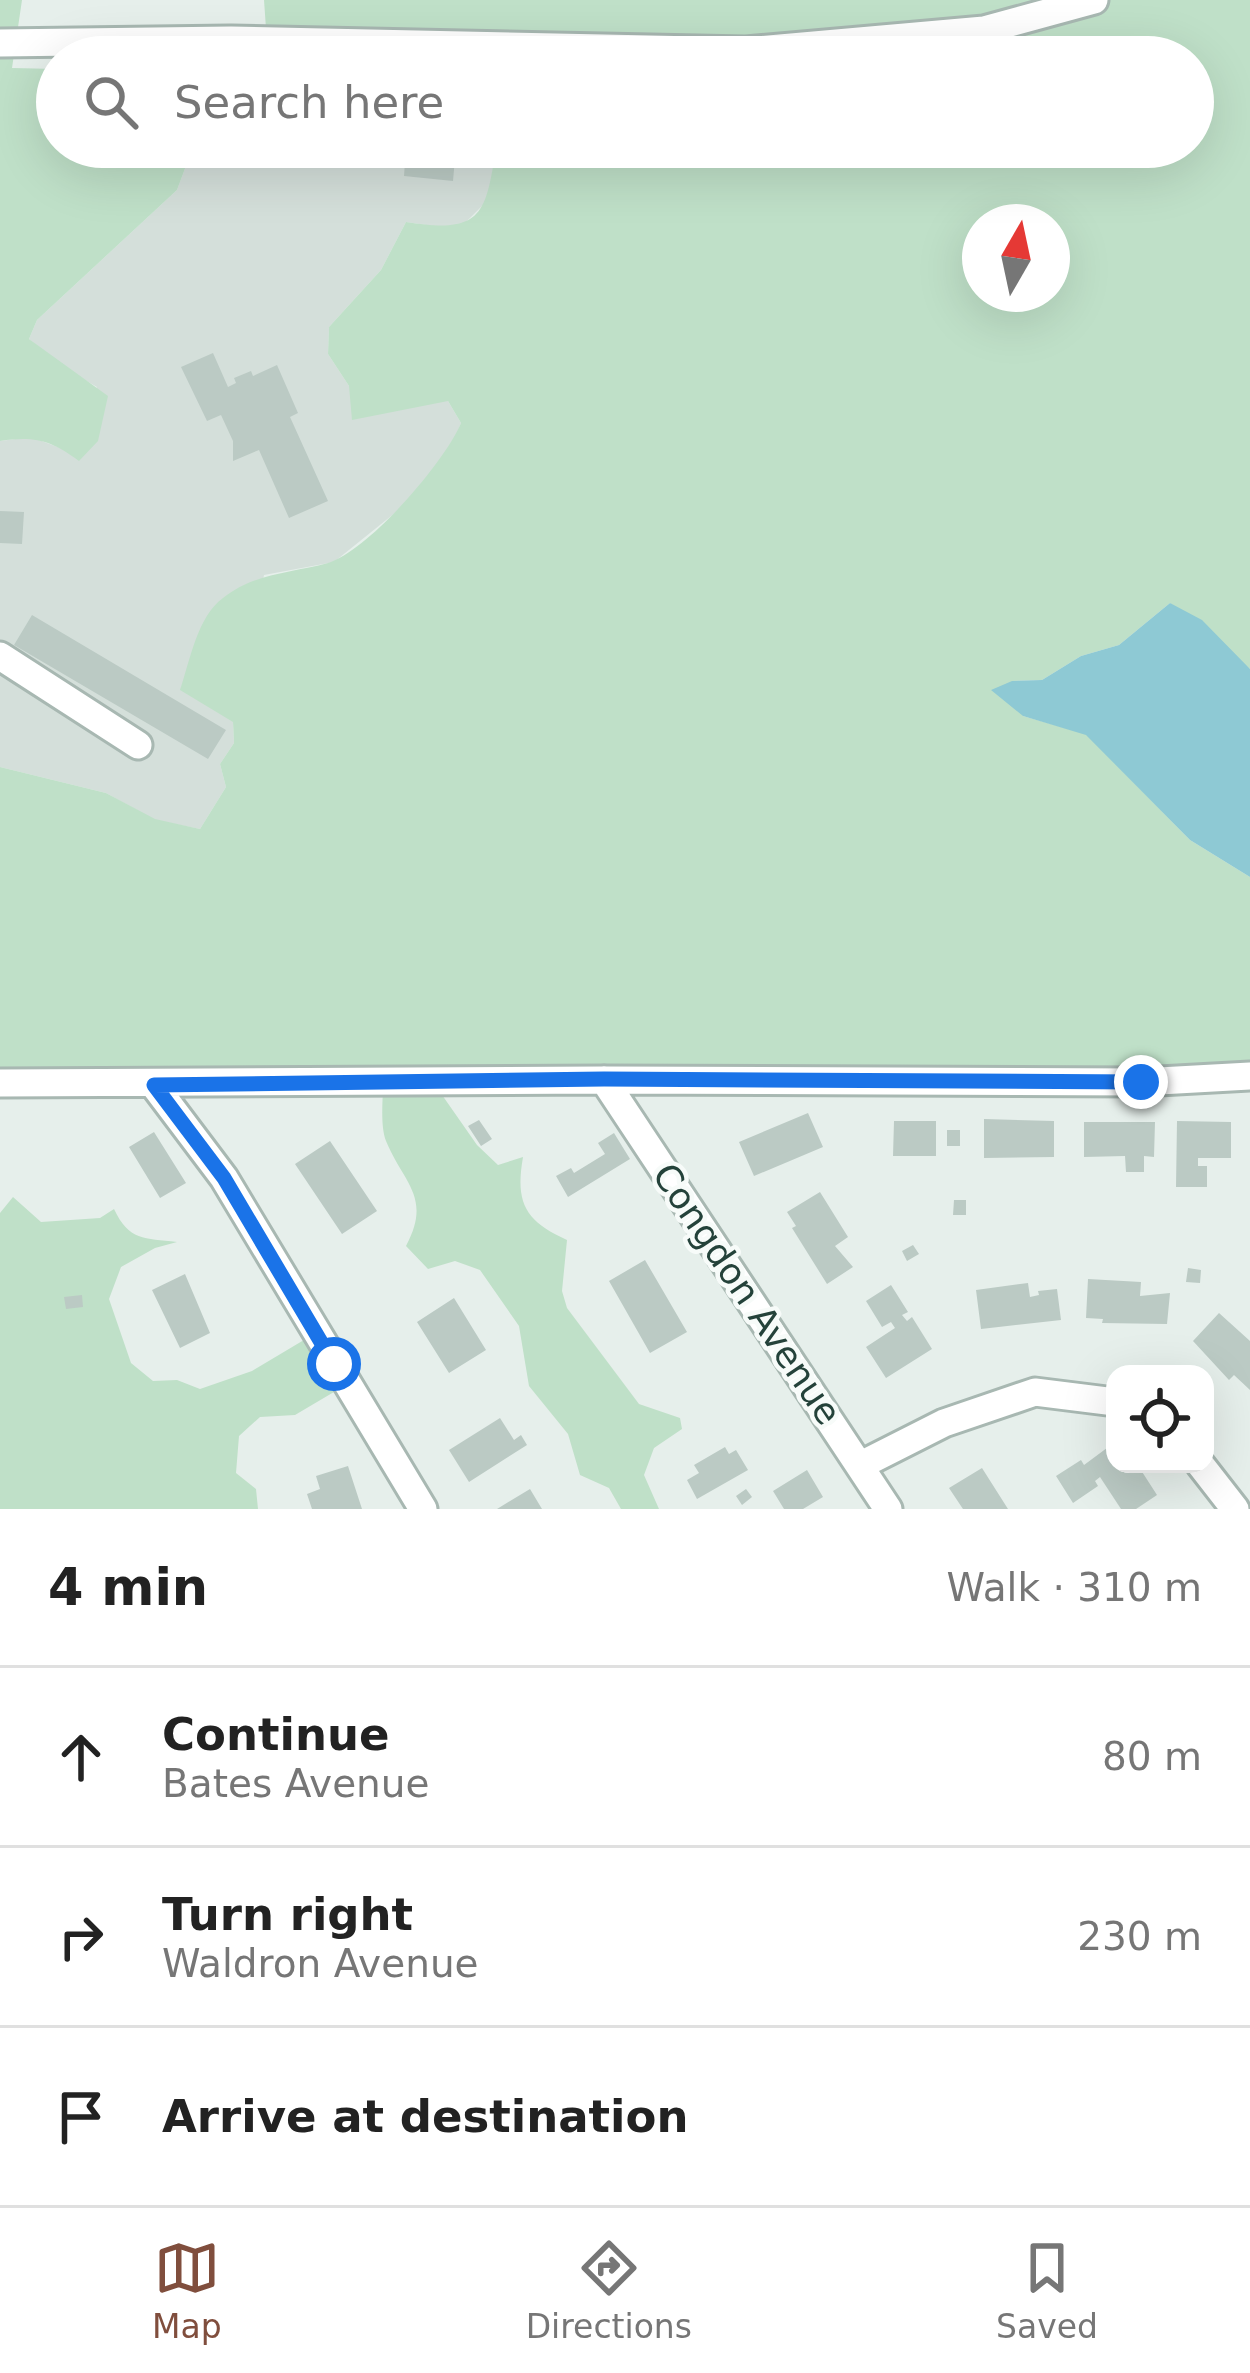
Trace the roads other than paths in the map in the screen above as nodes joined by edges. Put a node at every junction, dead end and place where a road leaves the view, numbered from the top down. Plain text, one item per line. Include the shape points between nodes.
1 (1094, 0) edge
2 (919, 36) edge
3 (0, 43) edge
4 (36, 43) edge
5 (0, 656) edge
6 (139, 745) dead end
7 (1250, 1076) edge
8 (604, 1079) junction
9 (0, 1083) edge
10 (154, 1085) junction
11 (1106, 1401) edge
12 (861, 1465) junction
13 (1207, 1473) edge
14 (423, 1509) edge
15 (888, 1509) edge
16 (1235, 1509) edge

1 - 2 street via 984,30
3 - 4 street
5 - 6 street
7 - 8 street
8 - 10 street
8 - 12 street, Congdon Avenue
9 - 10 street
10 - 14 street via 224,1178
11 - 12 street via 1034,1392
12 - 15 street, Congdon Avenue
13 - 16 street

